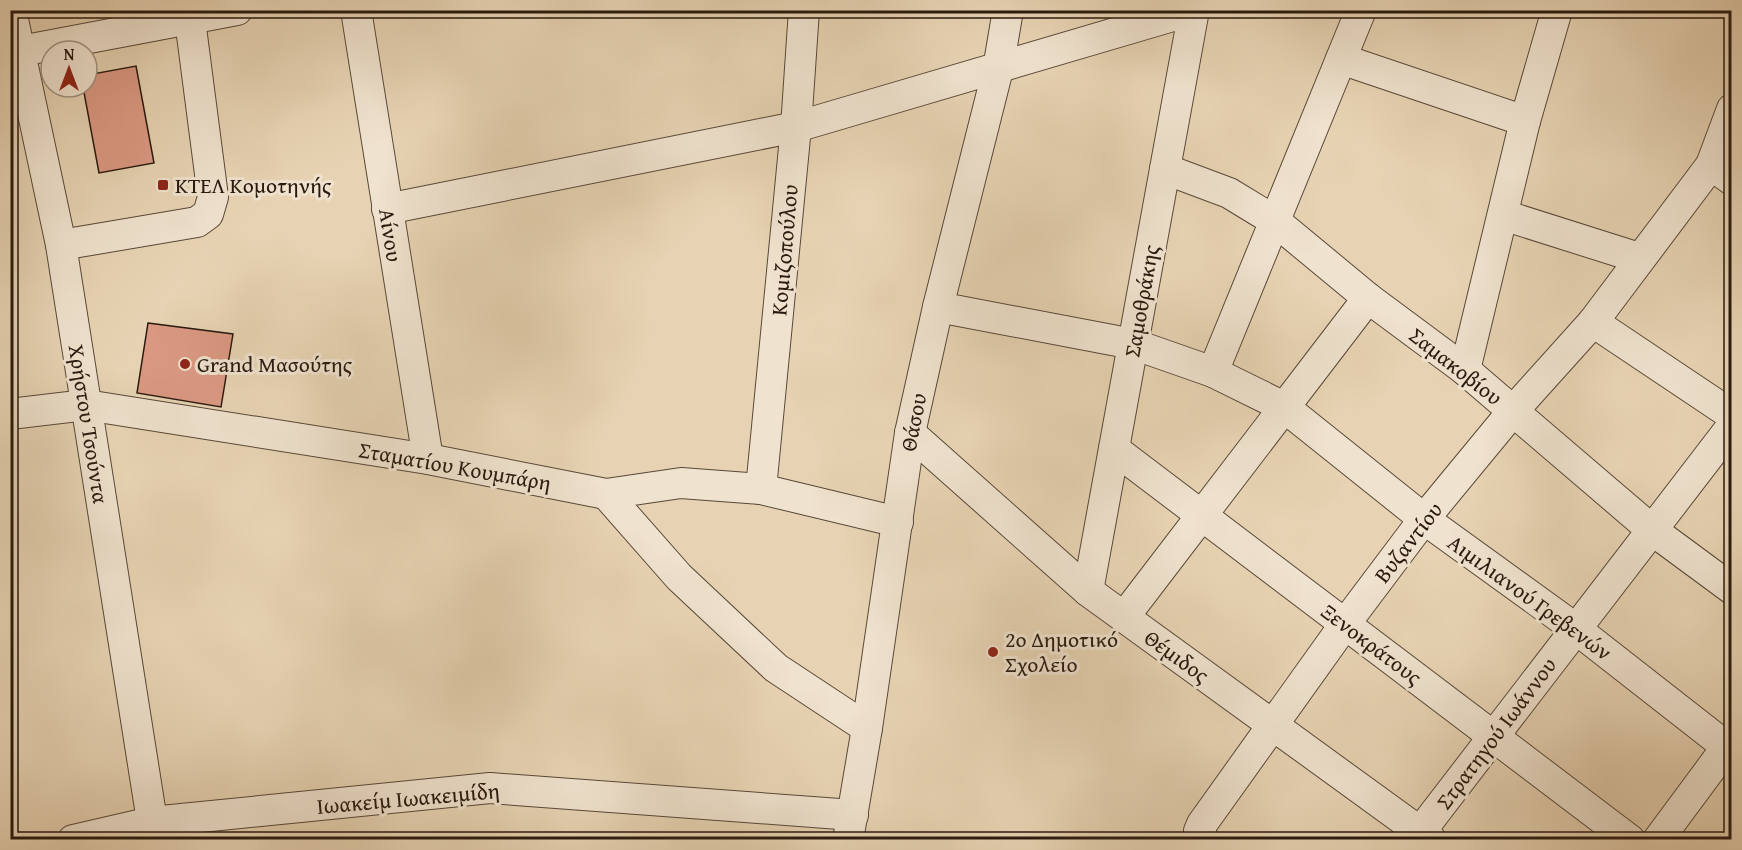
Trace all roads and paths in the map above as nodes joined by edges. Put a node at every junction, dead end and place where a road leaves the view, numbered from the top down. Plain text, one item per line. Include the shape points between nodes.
1 (11, 10) edge
2 (237, 10) edge
3 (356, 10) edge
4 (804, 10) edge
5 (1008, 10) edge
6 (1193, 10) edge
7 (1361, 10) edge
8 (1557, 10) edge
9 (190, 20) junction
10 (16, 52) edge
11 (1341, 59) junction
12 (998, 69) junction
13 (1731, 109) edge
14 (1525, 121) junction
15 (796, 128) junction
16 (1165, 169) junction
17 (1721, 173) edge
18 (387, 209) junction
19 (1503, 215) junction
20 (1275, 221) junction
21 (61, 245) junction
22 (1639, 258) junction
23 (1368, 298) junction
24 (938, 307) junction
25 (1593, 322) junction
26 (1133, 345) junction
27 (1464, 369) junction
28 (1213, 372) junction
29 (86, 405) junction
30 (1284, 407) junction
31 (1513, 411) junction
32 (10, 414) edge
33 (1731, 415) edge
34 (1731, 426) edge
35 (910, 433) junction
36 (1114, 449) junction
37 (428, 459) junction
38 (761, 489) junction
39 (606, 494) junction
40 (1201, 515) junction
41 (1424, 519) junction
42 (898, 522) junction
43 (1652, 530) junction
44 (1731, 589) edge
45 (1088, 591) junction
46 (1124, 617) junction
47 (1345, 624) junction
48 (1576, 629) junction
49 (1273, 725) junction
50 (867, 728) junction
51 (1494, 736) junction
52 (1730, 746) edge
53 (850, 827) edge
54 (153, 831) edge
55 (1422, 837) edge
56 (73, 840) edge
57 (1204, 840) edge
58 (1630, 840) edge
59 (1658, 840) edge

1 - 10 street, Χρήστου Τσούντα
2 - 9 street
3 - 18 street, Αίνου
4 - 15 street, Κομιζοπούλου
5 - 12 street, Θάσου
6 - 12 street
6 - 16 street, Σαμοθράκης
7 - 11 street
8 - 14 street
9 - 10 street
9 - 21 street via 213,197 208,214 197,222
10 - 21 street, Χρήστου Τσούντα
11 - 14 street
11 - 20 street
12 - 15 street
12 - 24 street, Θάσου
13 - 17 street, Βυζαντίου
14 - 19 street
15 - 18 street
15 - 38 street, Κομιζοπούλου
16 - 20 street, Σαμακοβίου via 1229,193
16 - 26 street, Σαμοθράκης
17 - 22 street, Βυζαντίου
18 - 37 street, Αίνου
19 - 22 street
19 - 27 street
20 - 23 street, Σαμακοβίου
20 - 28 street
21 - 29 street, Χρήστου Τσούντα
22 - 25 street, Βυζαντίου
23 - 27 street, Σαμακοβίου
23 - 30 street
24 - 26 street, Αιμιλιανού Γρεβενών
24 - 35 street, Θάσου
25 - 31 street, Βυζαντίου
25 - 33 street
26 - 28 street, Αιμιλιανού Γρεβενών
26 - 36 street, Σαμοθράκης
27 - 31 street, Σαμακοβίου
28 - 30 street, Αιμιλιανού Γρεβενών
29 - 32 street, Σταματίου Κουμπάρη
29 - 37 street, Σταματίου Κουμπάρη
29 - 54 street, Χρήστου Τσούντα
30 - 40 street
30 - 41 street, Αιμιλιανού Γρεβενών
31 - 41 street, Βυζαντίου
31 - 43 street, Σαμακοβίου
34 - 43 street, Στρατηγού Ιωάννου
35 - 42 street, Θάσου
35 - 45 street, Θέμιδος
36 - 40 street, Ξενοκράτους
36 - 45 street, Σαμοθράκης
37 - 39 street, Σταματίου Κουμπάρη
38 - 39 street, Σταματίου Κουμπάρη via 681,483
38 - 42 street, Σταματίου Κουμπάρη
39 - 50 street via 679,577 776,668
40 - 46 street
40 - 47 street, Ξενοκράτους
41 - 47 street, Βυζαντίου
41 - 48 street, Αιμιλιανού Γρεβενών
42 - 50 street, Θάσου
43 - 44 street, Σαμακοβίου
43 - 48 street, Στρατηγού Ιωάννου
45 - 46 street, Θέμιδος
46 - 49 street, Θέμιδος
47 - 49 street, Βυζαντίου
47 - 51 street, Ξενοκράτους
48 - 51 street, Στρατηγού Ιωάννου
48 - 52 street, Αιμιλιανού Γρεβενών
49 - 55 street, Θέμιδος
49 - 57 street, Βυζαντίου via 1202,824 1199,831
50 - 53 street, Θάσου
51 - 55 street, Στρατηγού Ιωάννου
51 - 58 street, Ξενοκράτους
52 - 59 street
53 - 54 street, Ιωακείμ Ιωακειμίδη via 490,788
54 - 56 street, Ιωακείμ Ιωακειμίδη

